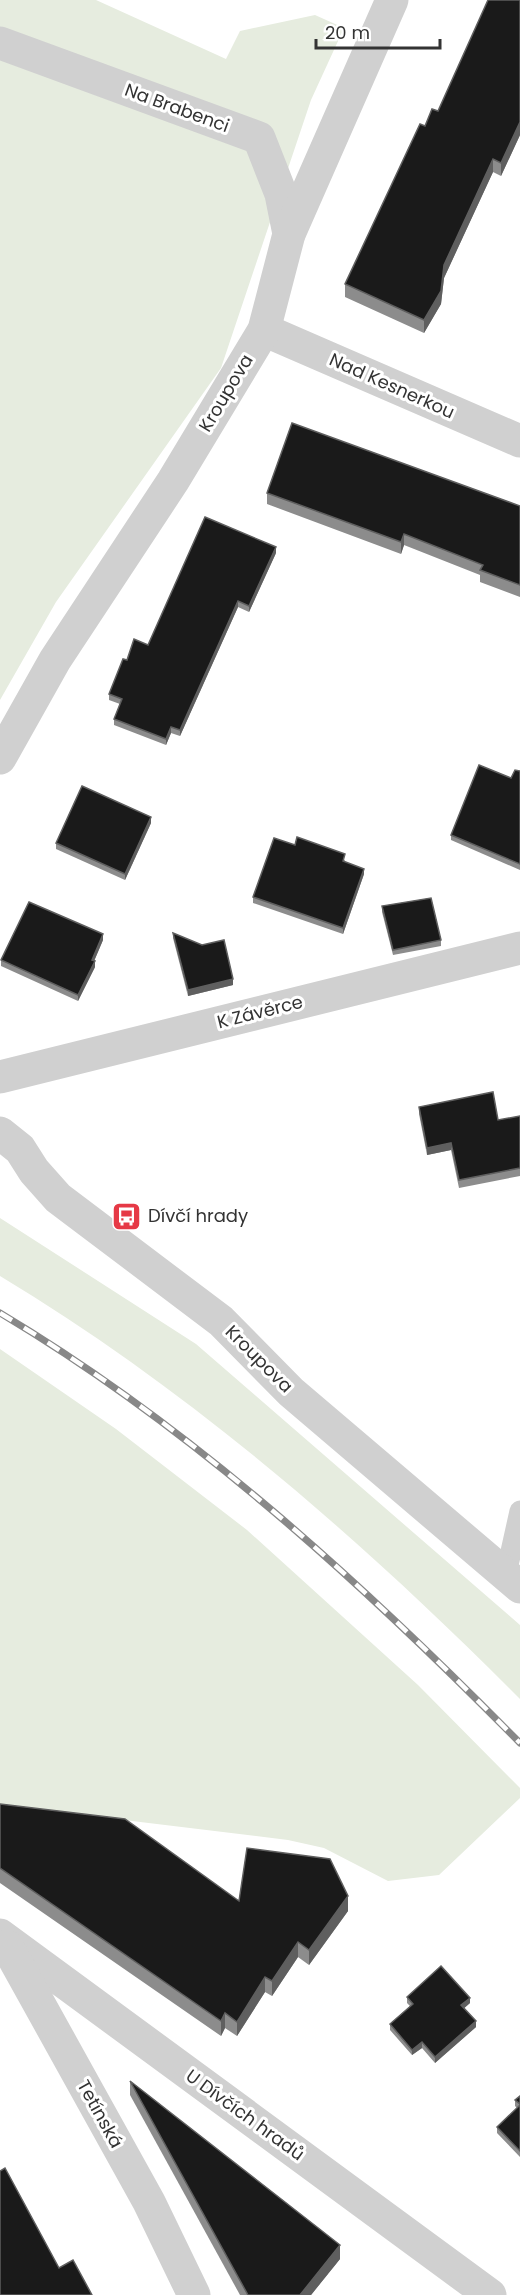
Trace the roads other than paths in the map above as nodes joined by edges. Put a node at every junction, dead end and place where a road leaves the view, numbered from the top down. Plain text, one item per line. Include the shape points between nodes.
1 (392, 0) edge
2 (0, 43) edge
3 (289, 234) junction
4 (264, 330) junction
5 (520, 441) edge
6 (0, 758) edge
7 (520, 948) edge
8 (0, 1077) edge
9 (0, 1133) edge
10 (520, 1511) edge
11 (513, 1580) edge
12 (1, 1936) edge
13 (194, 2295) edge
14 (490, 2295) edge

1 - 3 street, Kroupova
2 - 3 street, Na Brabenci via 259,138 281,194
3 - 4 street, Kroupova
4 - 5 street, Nad Kesnerkou
4 - 6 street, Kroupova via 173,481 55,660
7 - 8 street, K Závěrce
9 - 11 street, Kroupova via 20,1149 33,1171 58,1198 221,1321 291,1392
10 - 11 lane
12 - 13 street, Tetínská via 149,2202
12 - 14 street, U Dívčích hradů

